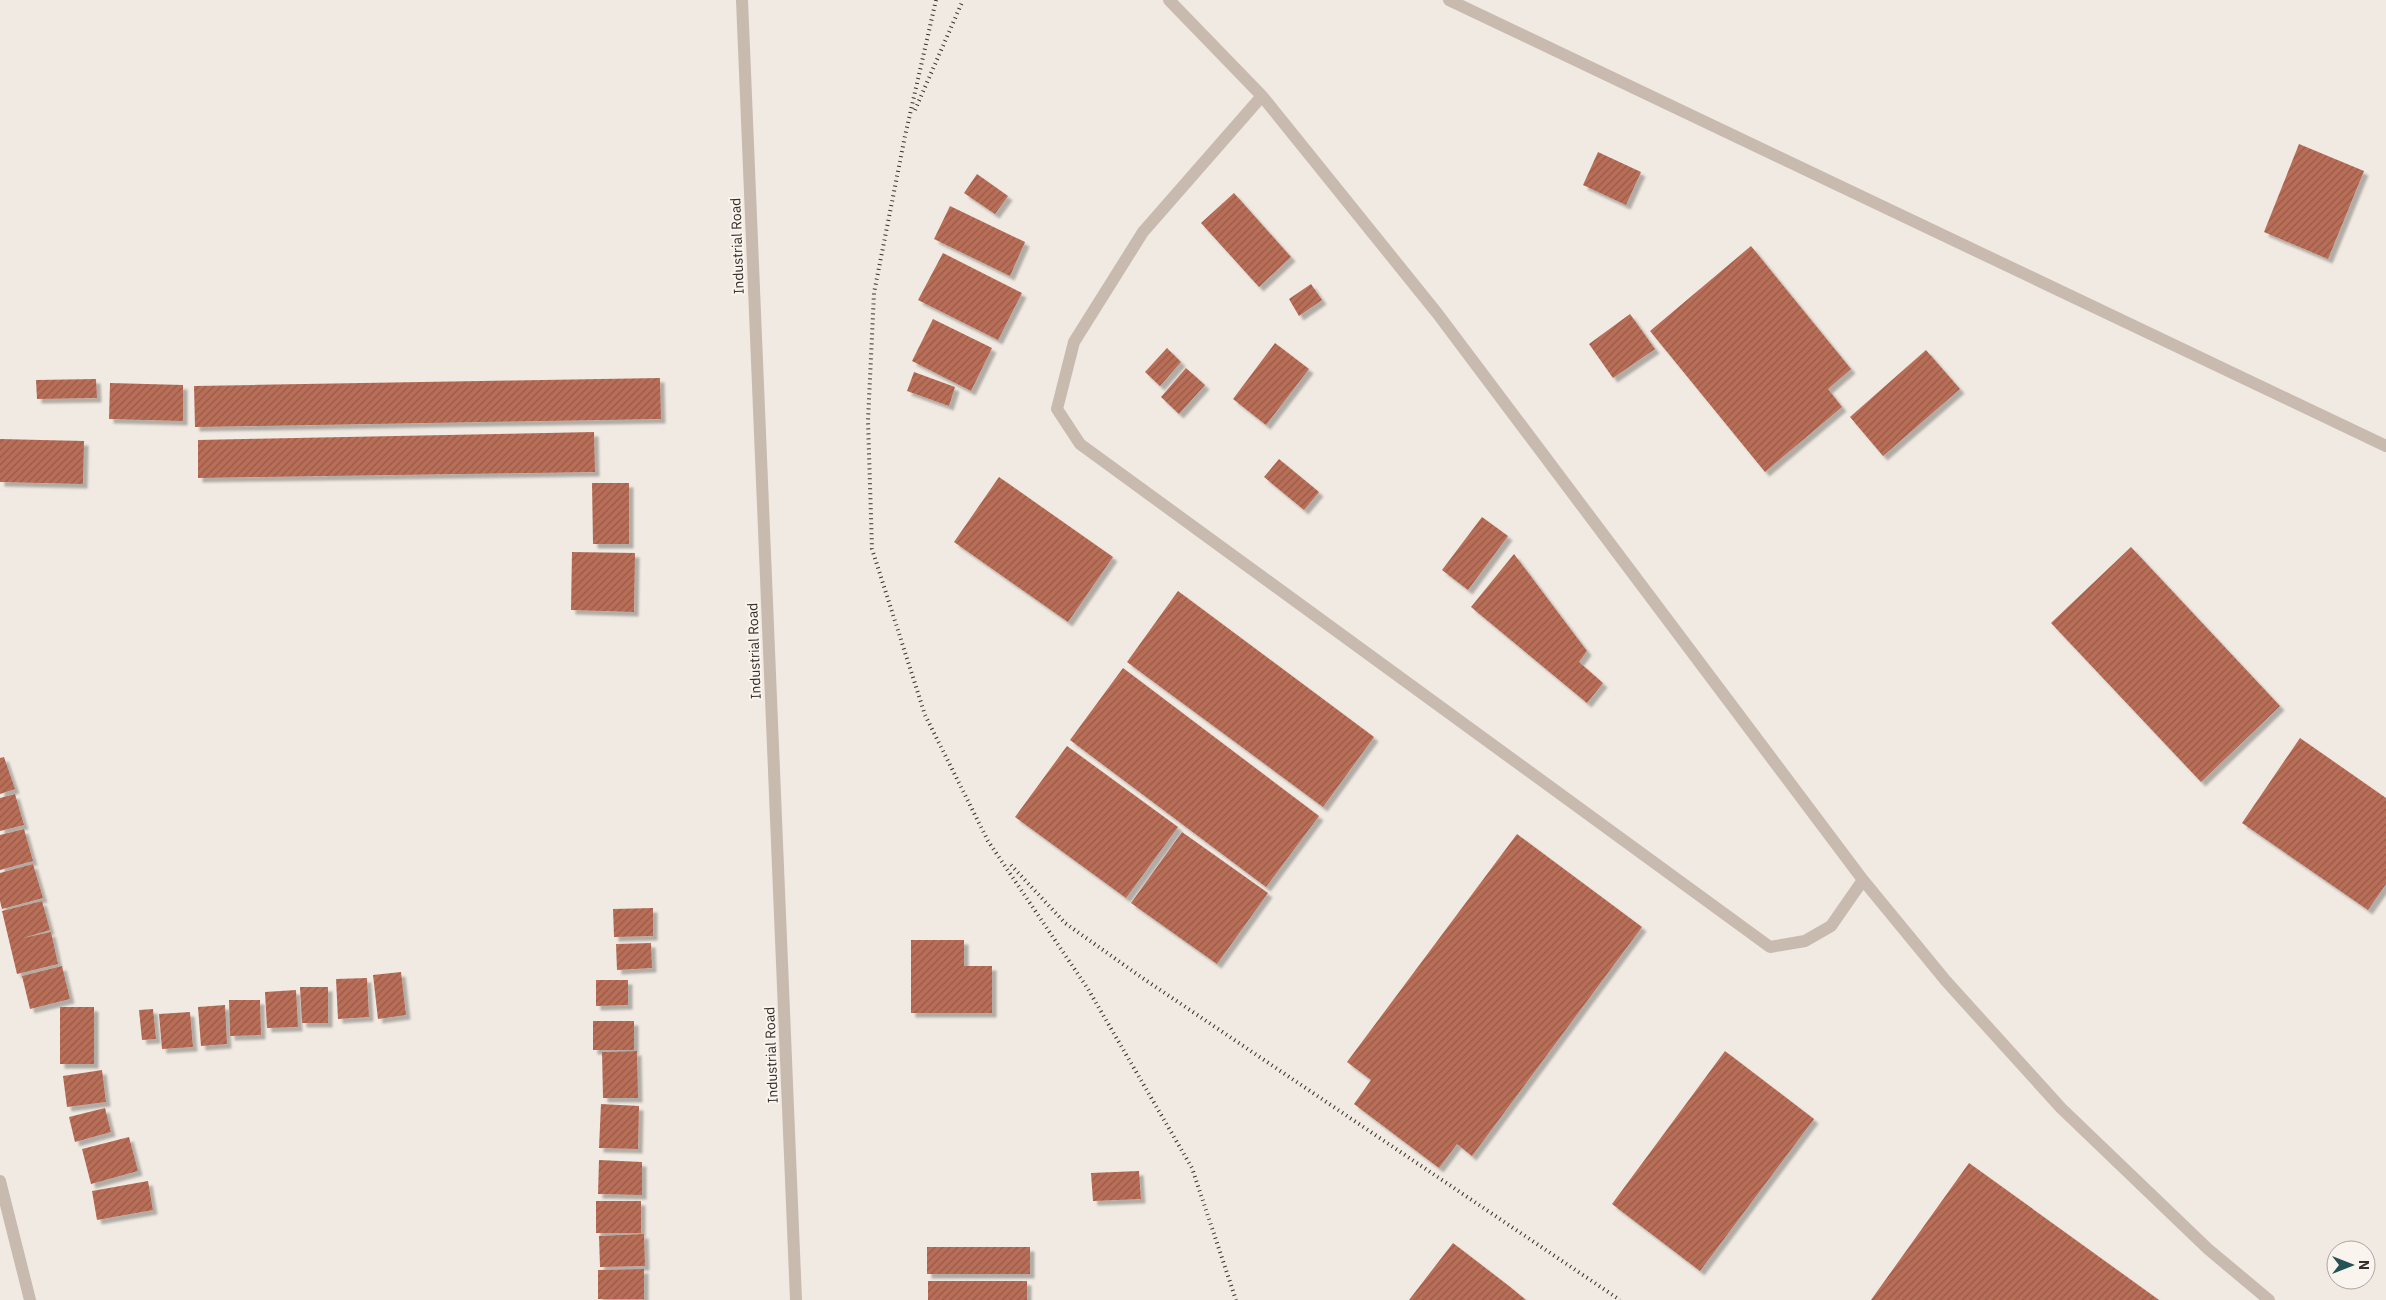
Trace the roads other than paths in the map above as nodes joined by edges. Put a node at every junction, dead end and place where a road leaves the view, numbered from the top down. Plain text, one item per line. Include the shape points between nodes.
1 (742, 0) edge
2 (1169, 0) edge
3 (1450, 0) edge
4 (1262, 96) junction
5 (2386, 446) edge
6 (1863, 880) junction
7 (0, 1181) edge
8 (30, 1300) edge
9 (796, 1300) edge
10 (2269, 1300) edge

1 - 9 street, Industrial Road
2 - 4 street
3 - 5 street
4 - 6 street via 1436,313
4 - 6 street via 1143,232 1074,342 1057,409 1080,444 1770,947 1805,941 1831,926
6 - 10 street via 1946,980 2061,1108 2208,1249
7 - 8 street

